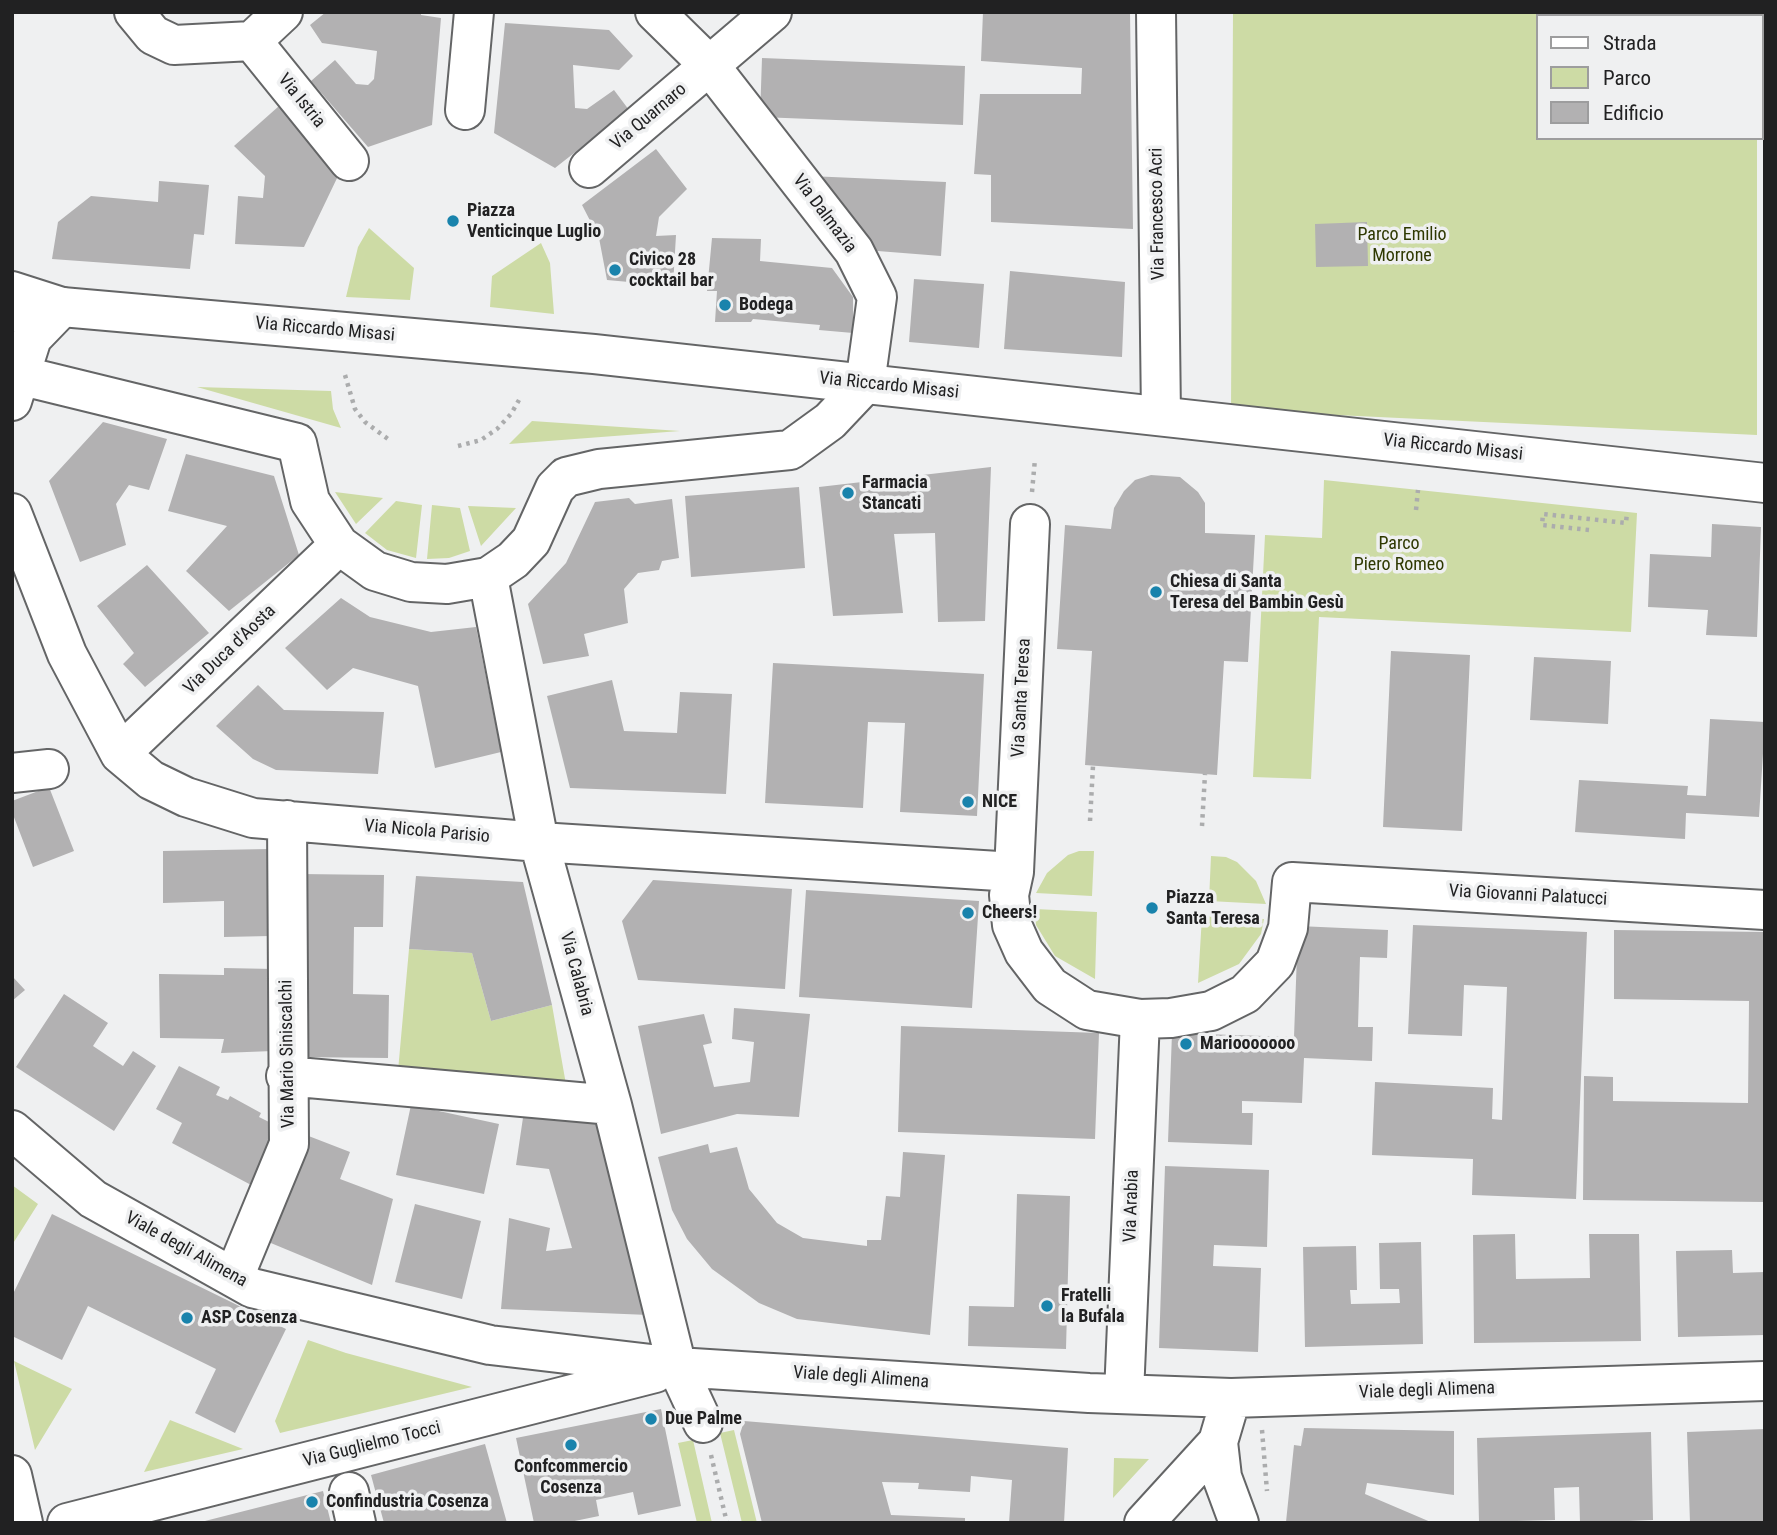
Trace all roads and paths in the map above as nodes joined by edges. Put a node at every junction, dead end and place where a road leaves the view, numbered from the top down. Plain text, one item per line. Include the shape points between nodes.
1 (134, 12) edge
2 (283, 12) edge
3 (474, 12) edge
4 (655, 12) edge
5 (772, 12) edge
6 (1156, 12) edge
7 (252, 41) junction
8 (710, 66) junction
9 (465, 110) dead end
10 (349, 161) dead end
11 (589, 168) dead end
12 (12, 291) edge
13 (62, 307) junction
14 (12, 313) edge
15 (345, 375) dead end
16 (866, 384) junction
17 (16, 388) edge
18 (519, 400) dead end
19 (1160, 416) junction
20 (388, 439) dead end
21 (458, 446) dead end
22 (1765, 483) edge
23 (1418, 490) dead end
24 (1416, 510) dead end
25 (1627, 512) dead end
26 (12, 513) edge
27 (1030, 524) dead end
28 (1589, 530) dead end
29 (339, 545) junction
30 (488, 577) junction
31 (120, 754) junction
32 (1093, 766) dead end
33 (49, 769) dead end
34 (12, 773) edge
35 (1205, 774) dead end
36 (287, 820) junction
37 (1090, 821) dead end
38 (1202, 826) dead end
39 (539, 842) junction
40 (1014, 872) junction
41 (1765, 910) edge
42 (1140, 1019) junction
43 (286, 1076) junction
44 (612, 1105) junction
45 (12, 1130) edge
46 (234, 1277) junction
47 (677, 1367) junction
48 (1765, 1381) edge
49 (1124, 1394) junction
50 (1231, 1398) junction
51 (1261, 1422) dead end
52 (703, 1423) joint
53 (1217, 1441) junction
54 (12, 1475) edge
55 (1267, 1497) dead end
56 (23, 1523) edge
57 (67, 1523) edge
58 (727, 1523) edge
59 (1144, 1523) edge
60 (1239, 1523) edge

1 - 7 street via 153,35 174,45
2 - 7 street
3 - 9 street
4 - 8 street, Via Dalmazia
5 - 8 street, Via Quarnaro
6 - 19 street, Via Francesco Acri
7 - 10 street, Via Istria
8 - 11 street, Via Quarnaro
8 - 16 street, Via Dalmazia via 854,251 877,298
12 - 13 street
13 - 14 street, Via Riccardo Misasi
13 - 16 street, Via Riccardo Misasi via 594,354
13 - 17 street via 32,338
15 - 20 path via 355,409
16 - 19 street, Via Riccardo Misasi
16 - 30 street via 830,421 790,450 599,469 566,477 555,488 531,541
17 - 29 street via 296,443 310,501
18 - 21 path via 497,429 481,440
19 - 22 street, Via Riccardo Misasi
23 - 24 path
25 - 28 path via 1626,523 1544,514 1542,525
26 - 31 street, Via Nicola Parisio via 67,654
27 - 40 street, Via Santa Teresa
29 - 30 street via 375,571 411,582 447,584
29 - 31 street, Via Duca d'Aosta
30 - 39 street, Via Calabria
31 - 36 street, Via Nicola Parisio via 151,780 186,797 253,818
32 - 37 path
33 - 34 street
35 - 38 path
36 - 39 street, Via Nicola Parisio
36 - 43 street, Via Mario Siniscalchi
39 - 40 street, Via Nicola Parisio
39 - 44 street, Via Calabria
40 - 42 street via 1009,895 1012,926 1024,952 1050,986 1087,1010
41 - 42 street, Via Giovanni Palatucci via 1292,882 1288,928 1275,963 1245,994 1212,1011
42 - 49 street, Via Arabia
43 - 44 street
43 - 46 street, Via Mario Siniscalchi via 289,1144
44 - 47 street, Via Calabria
45 - 46 street, Viale degli Alimena via 93,1199
46 - 47 street, Viale degli Alimena via 252,1288 490,1345
47 - 49 street, Viale degli Alimena
47 - 52 street, Via Calabria
47 - 57 street, Via Guglielmo Tocci
48 - 50 street, Viale degli Alimena
49 - 50 street, Viale degli Alimena
50 - 53 street
51 - 55 path
52 - 58 path
53 - 59 street
53 - 60 street via 1222,1477
54 - 56 street

